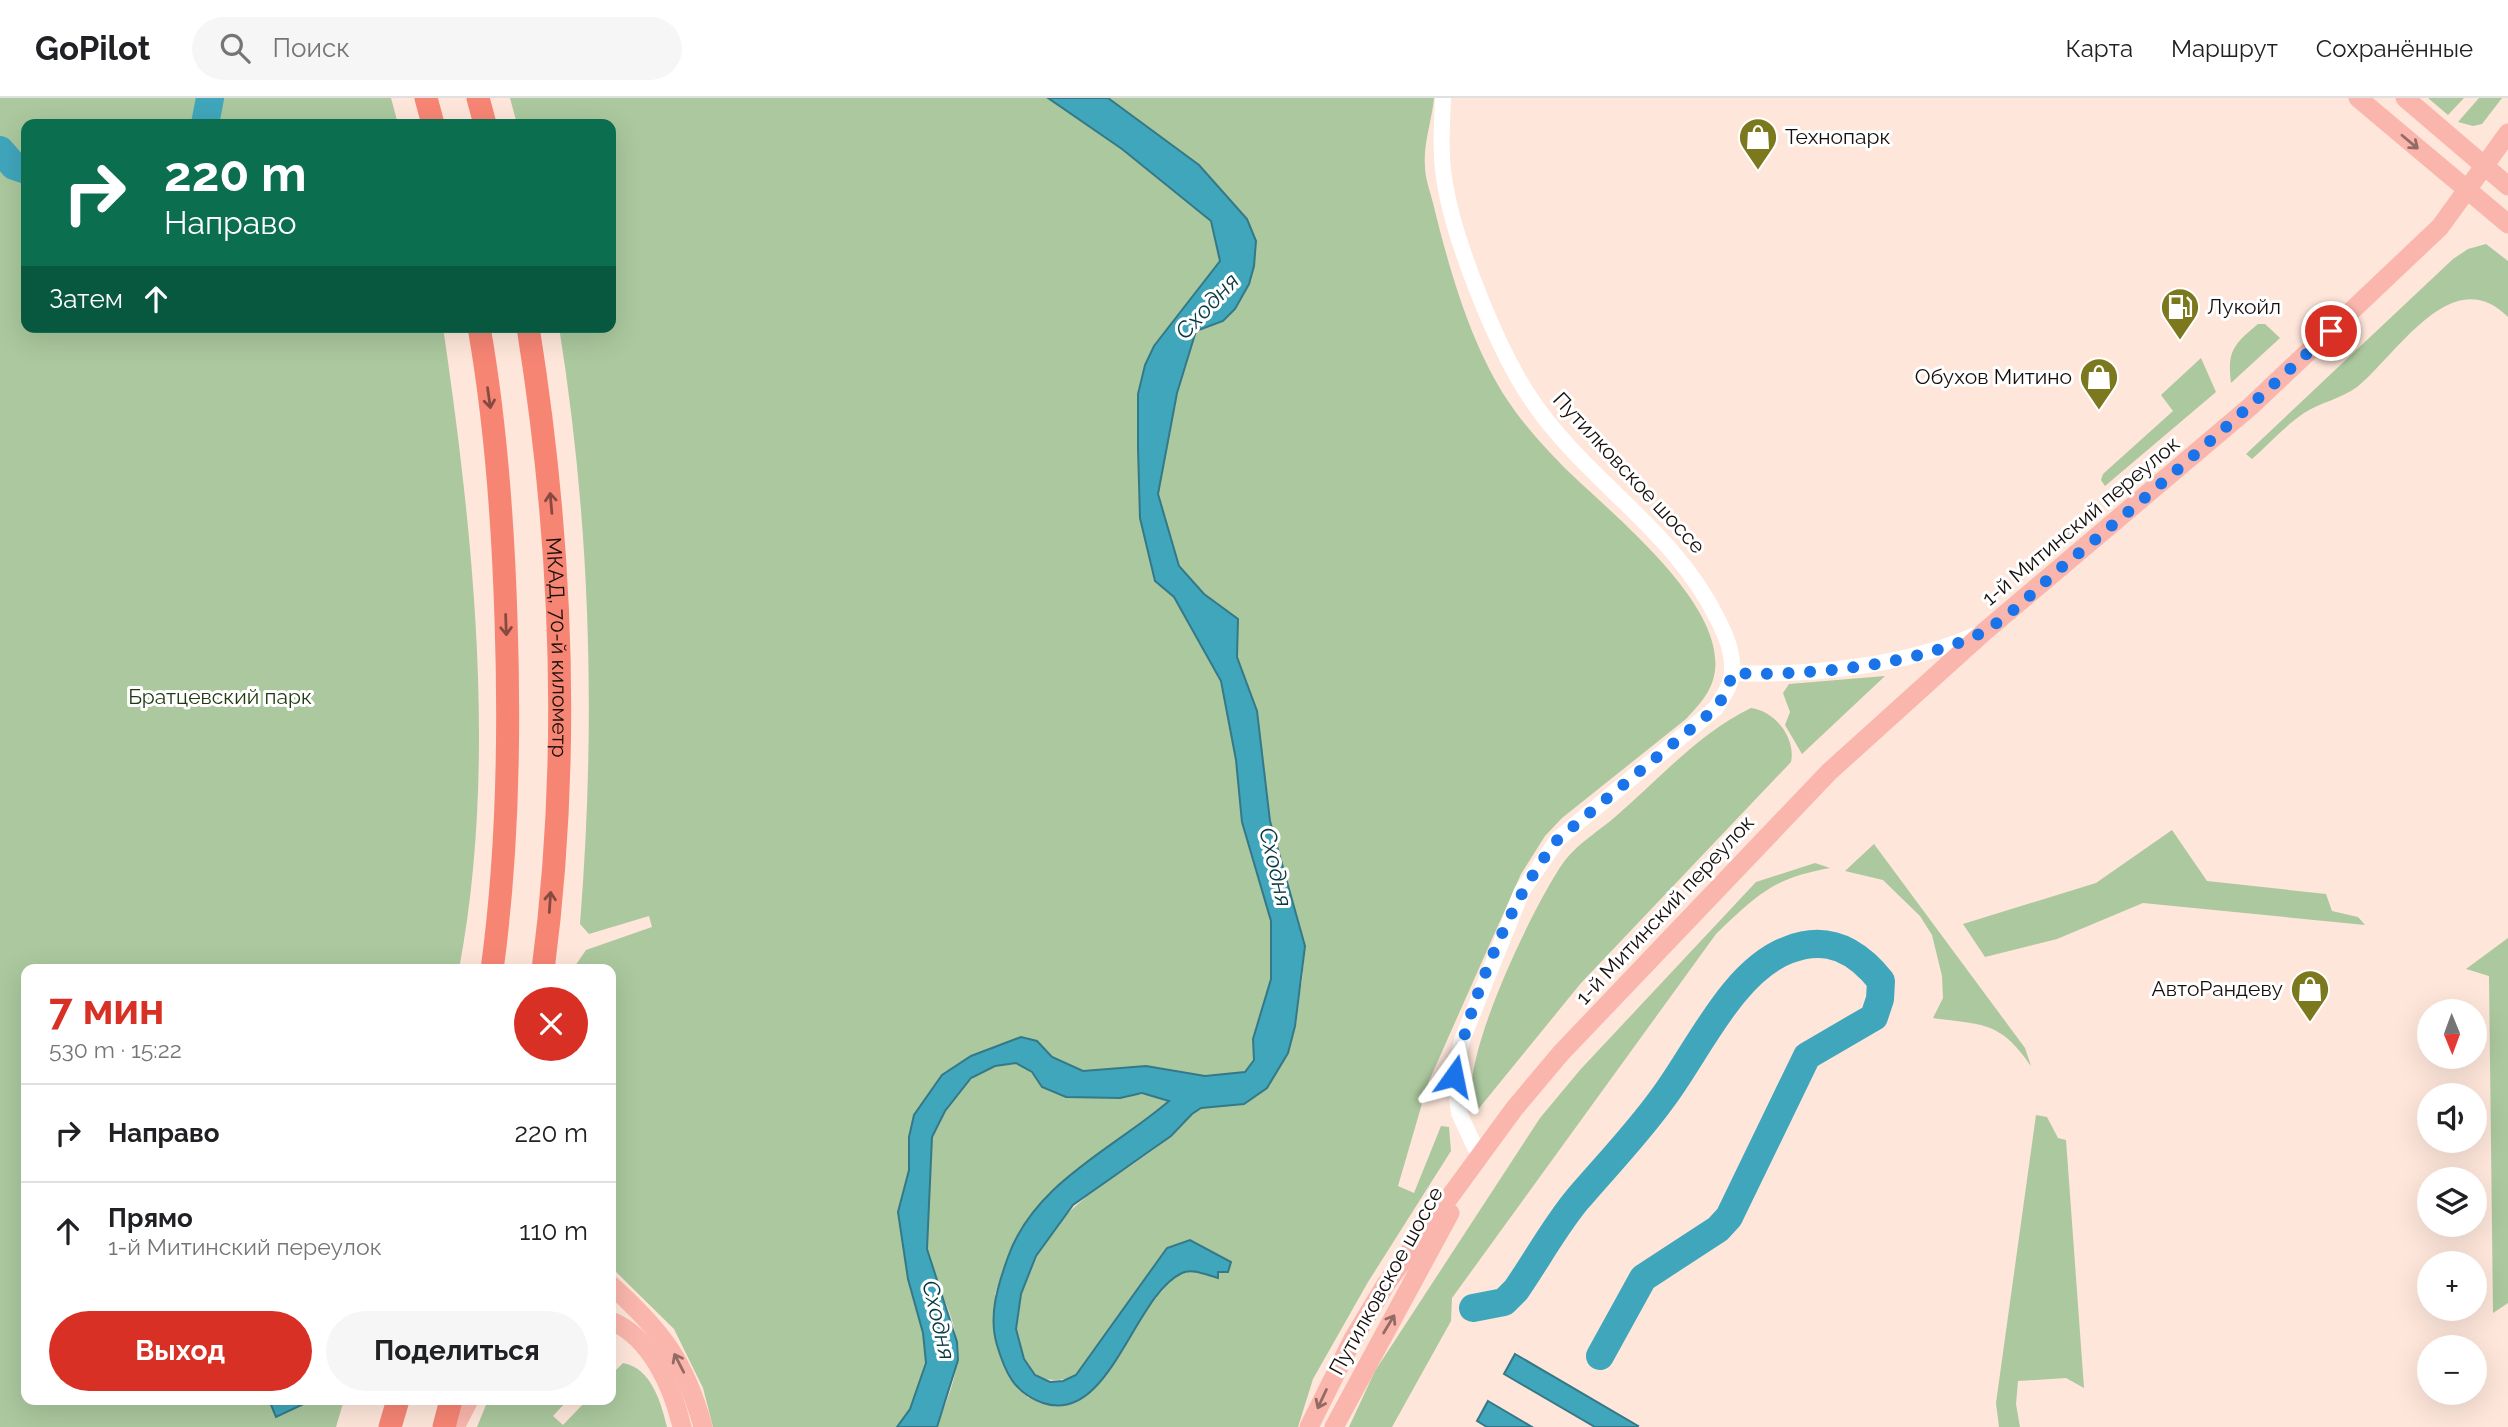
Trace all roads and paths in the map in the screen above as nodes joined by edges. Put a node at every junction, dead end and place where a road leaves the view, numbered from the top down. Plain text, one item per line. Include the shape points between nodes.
1 (426, 98) edge
2 (478, 98) edge
3 (1443, 98) edge
4 (2358, 98) edge
5 (2405, 98) edge
6 (432, 119) edge
7 (484, 119) edge
8 (2508, 133) edge
9 (2486, 167) junction
10 (2508, 186) edge
11 (2468, 191) junction
12 (2508, 225) edge
13 (480, 333) edge
14 (529, 333) edge
15 (1984, 632) junction
16 (1732, 673) junction
17 (493, 964) edge
18 (544, 964) edge
19 (1479, 1158) junction
20 (616, 1290) edge
21 (616, 1325) edge
22 (397, 1405) edge
23 (450, 1405) edge
24 (466, 1405) edge
25 (390, 1427) edge
26 (443, 1427) edge
27 (455, 1427) edge
28 (682, 1427) edge
29 (703, 1427) edge
30 (1309, 1427) edge
31 (1334, 1427) edge

1 - 6 highway
2 - 7 highway
3 - 16 street, Путилковское шоссе via 1443,174 1449,206 1466,259 1514,367 1530,398 1565,444 1652,527 1695,578 1726,636
4 -> 11 main road
5 - 9 main road
8 - 9 main road, 1-й Митинский переулок
9 - 10 main road
9 - 11 main road, 1-й Митинский переулок
11 - 12 main road
11 - 15 main road, 1-й Митинский переулок via 2440,228 2251,406
13 -> 17 highway via 500,496 509,705 508,800
18 -> 14 highway, МКАД, 70-й километр via 557,801 559,697 556,574
15 - 16 street via 1894,661 1772,675
15 - 19 main road, 1-й Митинский переулок via 1798,802 1561,1053
16 - 19 street via 1716,708 1558,839 1522,891 1462,1040 1454,1076 1459,1113
19 -> 30 main road, Путилковское шоссе via 1386,1284
31 -> 19 main road, Путилковское шоссе
29 -> 20 main road via 693,1389 672,1349
21 - 28 main road via 658,1365 676,1401
22 - 25 highway
23 - 26 highway
24 - 27 main road

